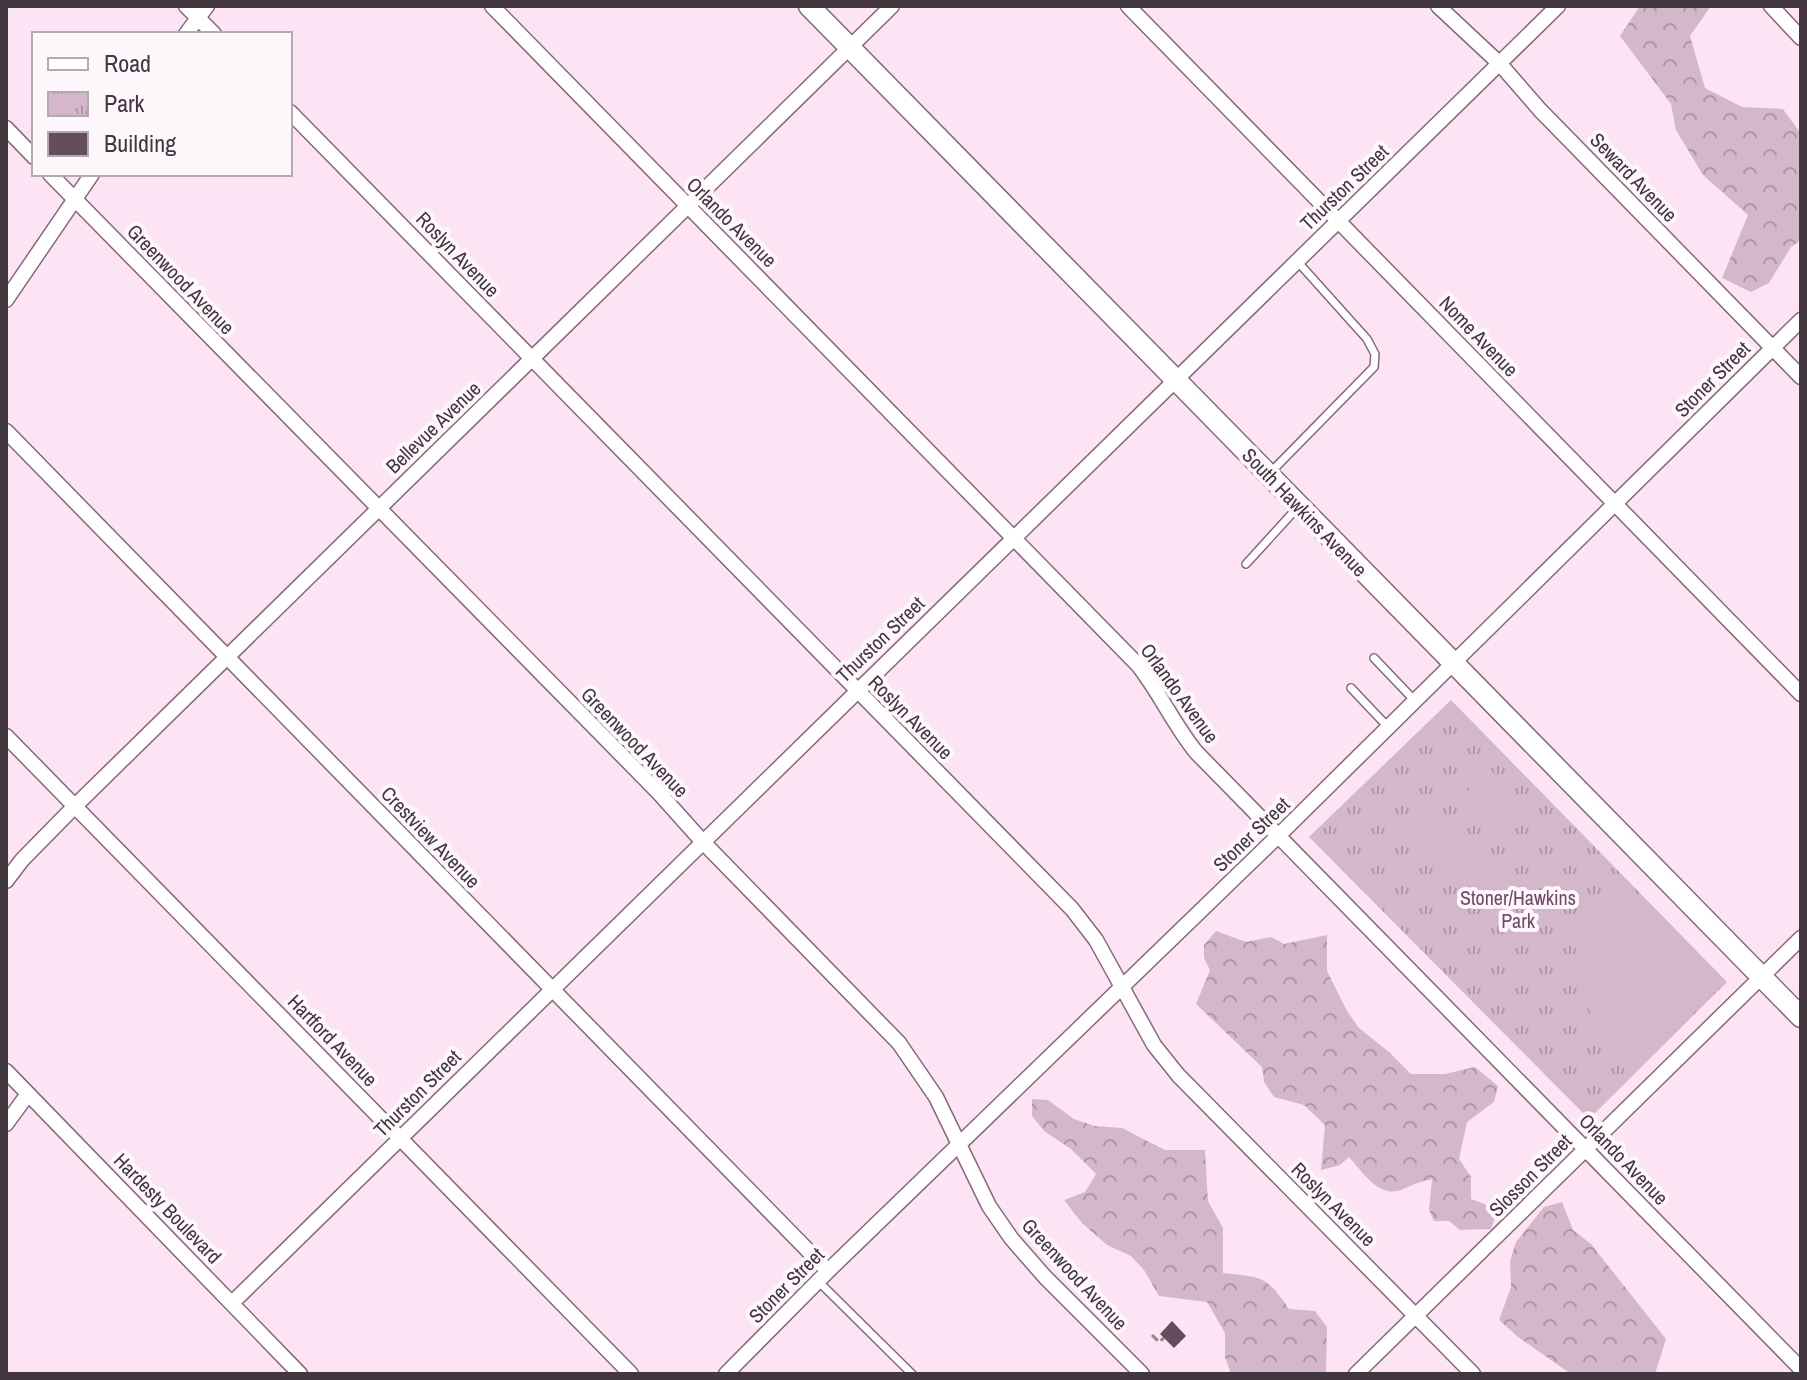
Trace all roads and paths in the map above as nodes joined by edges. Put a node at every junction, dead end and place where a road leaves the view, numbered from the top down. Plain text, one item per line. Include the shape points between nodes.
1 (186, 6) edge
2 (492, 6) edge
3 (809, 6) edge
4 (892, 6) edge
5 (1128, 6) edge
6 (1438, 6) edge
7 (1558, 6) edge
8 (1771, 6) edge
9 (202, 12) edge
10 (187, 32) edge
11 (213, 32) edge
12 (1801, 38) edge
13 (850, 48) junction
14 (1500, 64) junction
15 (292, 114) edge
16 (6, 128) edge
17 (32, 155) edge
18 (52, 176) edge
19 (91, 176) edge
20 (76, 200) junction
21 (687, 206) junction
22 (1338, 221) junction
23 (1297, 261) junction
24 (6, 300) edge
25 (1801, 320) edge
26 (1772, 347) junction
27 (531, 359) junction
28 (1801, 377) edge
29 (1177, 380) junction
30 (6, 431) edge
31 (1269, 474) junction
32 (1614, 504) junction
33 (1300, 505) junction
34 (377, 509) junction
35 (1013, 537) junction
36 (1246, 564) dead end
37 (228, 657) junction
38 (1374, 658) dead end
39 (1453, 663) junction
40 (1351, 688) dead end
41 (856, 690) junction
42 (1801, 694) edge
43 (1415, 701) junction
44 (1388, 727) junction
45 (6, 736) edge
46 (75, 806) junction
47 (1278, 836) junction
48 (702, 841) junction
49 (6, 881) edge
50 (1801, 938) edge
51 (1761, 977) junction
52 (552, 988) junction
53 (1121, 988) junction
54 (1801, 1017) edge
55 (6, 1071) edge
56 (28, 1094) junction
57 (6, 1124) edge
58 (399, 1139) junction
59 (959, 1146) junction
60 (1586, 1149) junction
61 (823, 1276) junction
62 (232, 1303) junction
63 (1416, 1316) junction
64 (1152, 1335) dead end
65 (1164, 1338) dead end
66 (1801, 1369) edge
67 (300, 1374) edge
68 (631, 1374) edge
69 (726, 1374) edge
70 (912, 1374) edge
71 (1142, 1374) edge
72 (1356, 1374) edge
73 (1473, 1374) edge

1 - 9 street
2 - 21 street, Orlando Avenue
3 - 13 street, South Hawkins Avenue
4 - 13 street, Bellevue Avenue
5 - 22 street, Nome Avenue
6 - 14 street, Seward Avenue
7 - 14 street, Thurston Street
8 - 12 street
9 - 10 street
9 - 11 street
13 - 21 street, Bellevue Avenue
13 - 29 street, South Hawkins Avenue
14 - 22 street, Thurston Street
14 - 26 street, Seward Avenue
15 - 27 street, Roslyn Avenue
16 - 17 street
18 - 20 street, Greenwood Avenue
19 - 20 street
20 - 24 street
20 - 34 street, Greenwood Avenue
21 - 27 street, Bellevue Avenue
21 - 35 street, Orlando Avenue
22 - 23 street, Thurston Street
22 - 32 street, Nome Avenue
23 - 29 street, Thurston Street
23 - 31 lane via 1367,339 1375,354 1374,367
25 - 26 street, Stoner Street
26 - 28 street, Seward Avenue
26 - 32 street, Stoner Street
27 - 34 street, Bellevue Avenue
27 - 41 street, Roslyn Avenue
29 - 31 street, South Hawkins Avenue
29 - 35 street, Thurston Street
30 - 37 street, Crestview Avenue
31 - 33 street, South Hawkins Avenue
32 - 39 street, Stoner Street
32 - 42 street, Nome Avenue
33 - 36 lane
33 - 39 street, South Hawkins Avenue
34 - 37 street, Bellevue Avenue
34 - 48 street, Greenwood Avenue
35 - 41 street, Thurston Street
35 - 47 street, Orlando Avenue via 1138,665 1188,742
37 - 46 street, Bellevue Avenue
37 - 52 street, Crestview Avenue
38 - 43 lane
39 - 43 street, Stoner Street
39 - 51 street, South Hawkins Avenue
40 - 44 lane
41 - 48 street, Thurston Street
41 - 53 street, Roslyn Avenue via 1072,909 1096,940
43 - 44 street, Stoner Street
44 - 47 street, Stoner Street
45 - 46 street, Hartford Avenue
46 - 49 street, Bellevue Avenue
46 - 58 street, Hartford Avenue
47 - 53 street, Stoner Street
47 - 60 street, Orlando Avenue
48 - 52 street, Thurston Street
48 - 59 street, Greenwood Avenue via 899,1043 936,1097
50 - 51 street, Slosson Street
51 - 54 street, South Hawkins Avenue
51 - 60 street, Slosson Street
52 - 58 street, Thurston Street
52 - 61 street, Crestview Avenue
53 - 59 street, Stoner Street
53 - 63 street, Roslyn Avenue via 1178,1075
55 - 56 street, Hardesty Boulevard
56 - 57 street
56 - 62 street, Hardesty Boulevard
58 - 62 street, Thurston Street
58 - 68 street, Hartford Avenue
59 - 61 street, Stoner Street
59 - 71 street, Greenwood Avenue via 1011,1238
60 - 63 street, Slosson Street
60 - 66 street, Orlando Avenue
61 - 69 street, Stoner Street
61 - 70 lane
62 - 67 street, Hardesty Boulevard
63 - 72 street, Slosson Street
63 - 73 street, Roslyn Avenue
64 - 65 path via 1159,1342

